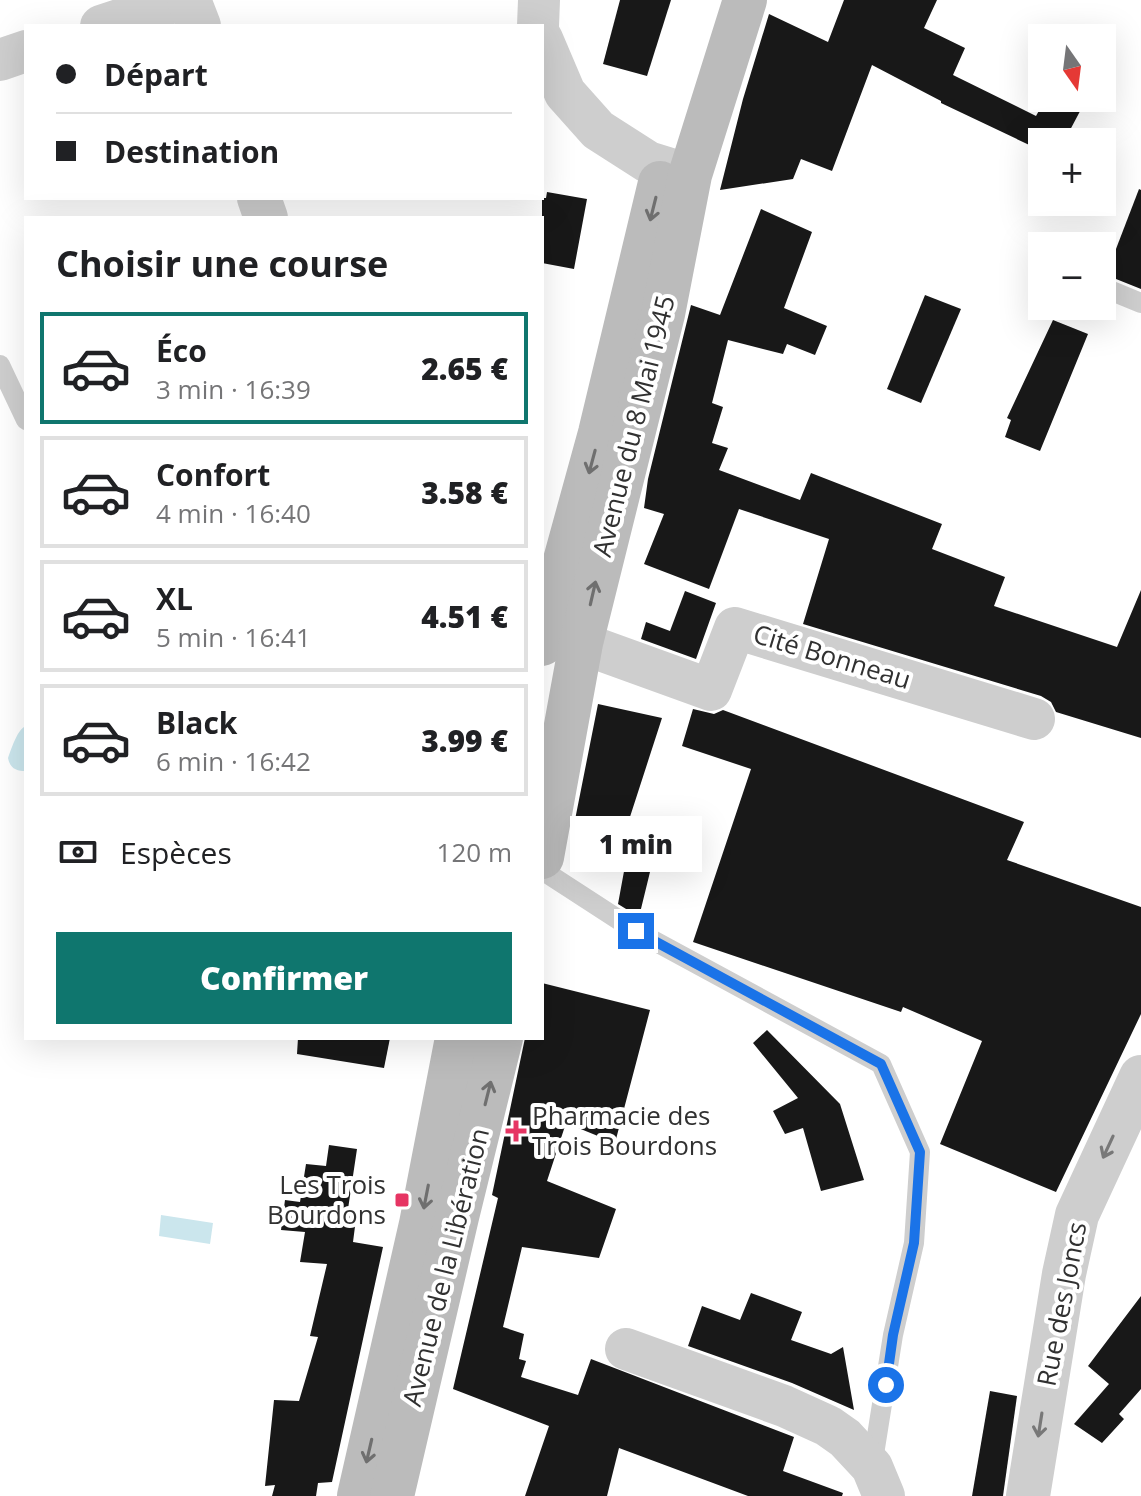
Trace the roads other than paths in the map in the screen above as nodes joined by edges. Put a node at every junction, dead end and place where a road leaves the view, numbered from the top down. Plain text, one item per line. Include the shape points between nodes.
1 (179, 0) edge
2 (189, 0) edge
3 (539, 0) edge
4 (714, 0) edge
5 (745, 0) edge
6 (107, 24) edge
7 (198, 24) edge
8 (538, 24) edge
9 (544, 44) edge
10 (24, 52) edge
11 (0, 60) edge
12 (677, 171) junction
13 (1116, 293) edge
14 (1141, 303) edge
15 (0, 365) edge
16 (24, 416) edge
17 (561, 643) edge
18 (1034, 719) dead end
19 (544, 834) edge
20 (544, 871) edge
21 (457, 1040) edge
22 (500, 1040) edge
23 (1141, 1077) edge
24 (456, 1144) junction
25 (626, 1349) dead end
26 (878, 1482) edge
27 (359, 1496) edge
28 (392, 1496) edge
29 (1028, 1496) edge

1 - 6 street
2 - 7 street
3 - 8 street
4 - 12 main road, Avenue du 8 Mai 1945
5 - 12 main road, Avenue du 8 Mai 1945
9 - 12 street via 565,93 598,130 648,162
10 - 11 street
12 - 17 main road, Avenue du 8 Mai 1945 via 600,433
13 - 14 lane
15 - 16 lane
17 - 18 street, Cité Bonneau via 711,690 735,628
17 - 19 main road, Avenue du 8 Mai 1945
20 - 26 lane via 636,931 881,1064 920,1152 914,1243 893,1335
21 - 24 main road, Avenue de la Libération
24 -> 22 main road, Avenue de la Libération
23 -> 29 street, Rue des Joncs via 1077,1215
24 -> 27 main road, Avenue de la Libération via 421,1224
24 - 28 main road, Avenue de la Libération
25 - 26 street via 828,1426 845,1438

